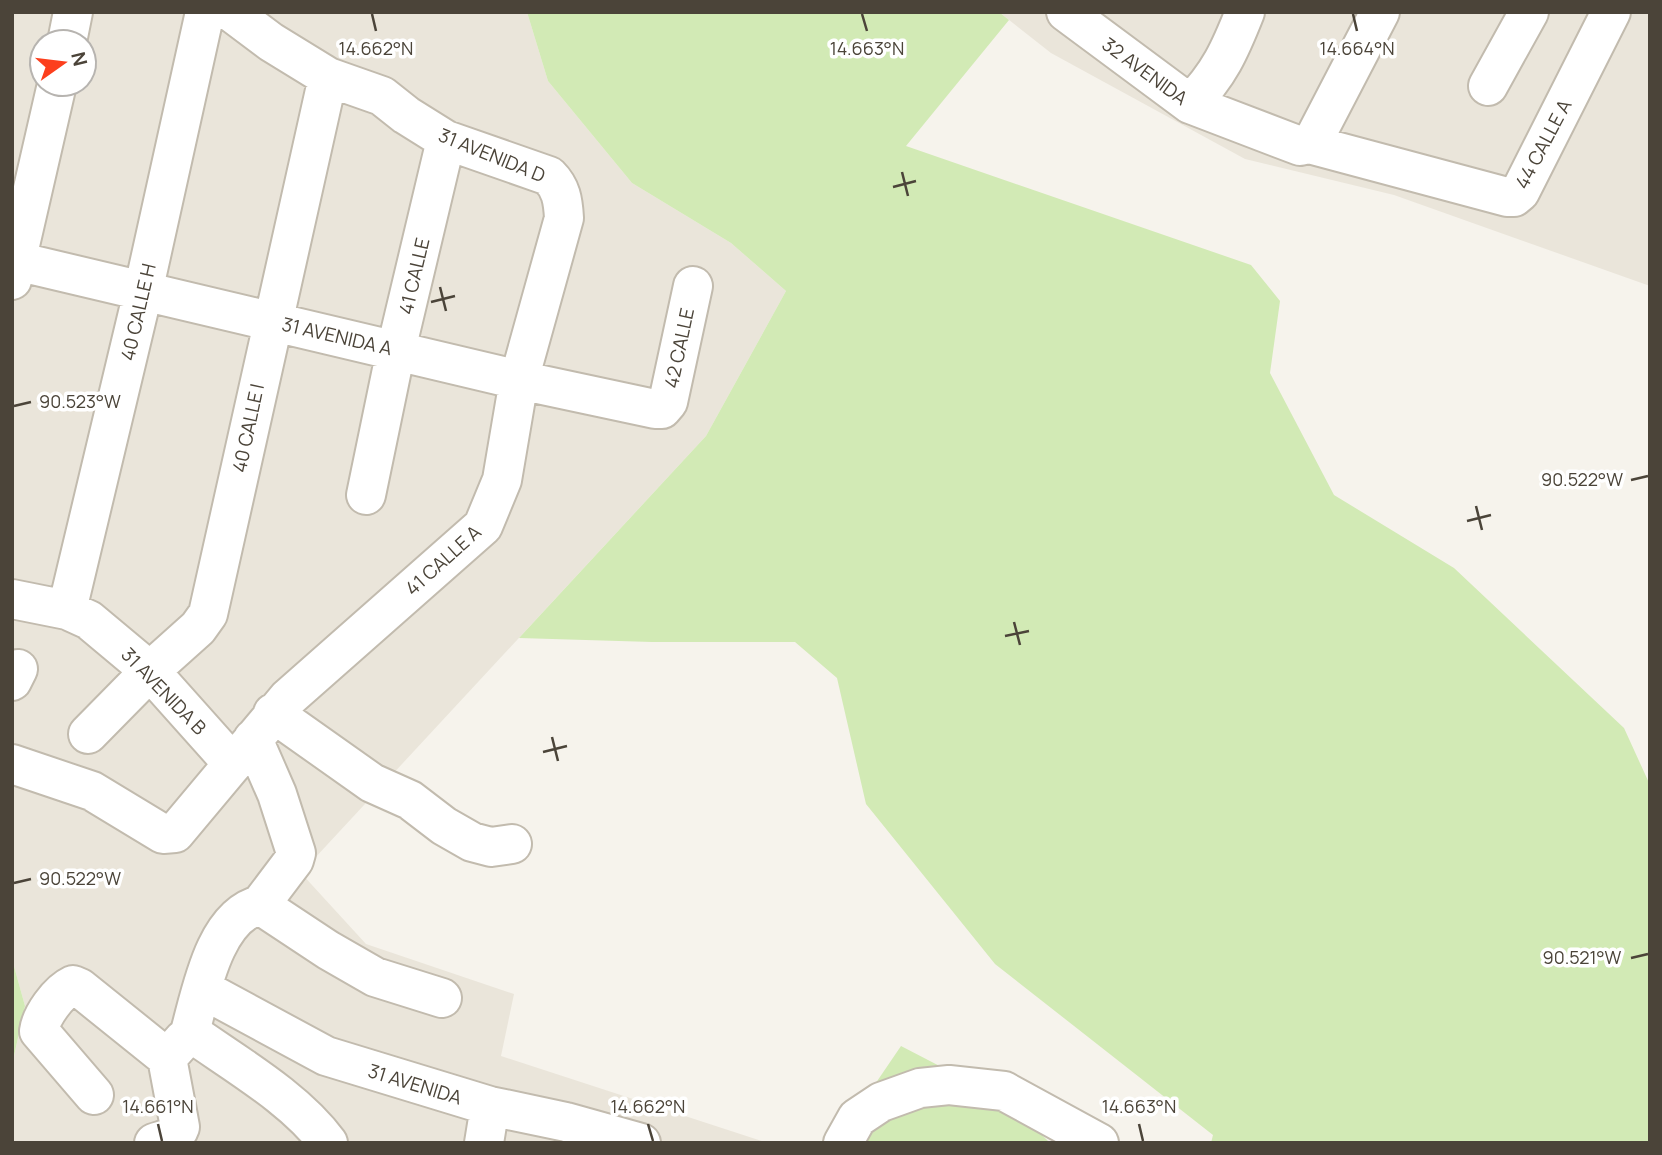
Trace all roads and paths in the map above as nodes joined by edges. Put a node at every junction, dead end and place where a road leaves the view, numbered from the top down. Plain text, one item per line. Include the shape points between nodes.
1 (205, 12) edge
2 (231, 12) edge
3 (1066, 12) edge
4 (1245, 12) edge
5 (1380, 12) edge
6 (1529, 12) edge
7 (1611, 12) edge
8 (328, 77) junction
9 (1488, 86) dead end
10 (54, 98) edge
11 (1191, 104) junction
12 (446, 140) junction
13 (1309, 144) junction
14 (563, 201) joint
15 (14, 267) edge
16 (693, 286) dead end
17 (143, 292) junction
18 (272, 321) junction
19 (396, 350) junction
20 (519, 380) junction
21 (662, 409) joint
22 (366, 495) dead end
23 (12, 599) edge
24 (68, 610) junction
25 (150, 671) junction
26 (88, 734) dead end
27 (253, 739) junction
28 (12, 764) edge
29 (512, 844) dead end
30 (260, 905) junction
31 (202, 989) junction
32 (442, 998) dead end
33 (179, 1045) junction
34 (94, 1095) dead end
35 (490, 1106) junction
36 (154, 1143) edge
37 (328, 1143) edge
38 (484, 1143) edge
39 (641, 1143) edge
40 (843, 1143) edge
41 (1099, 1143) edge

1 - 17 street, 40 CALLE H
2 - 8 street, 31 AVENIDA D
3 - 11 street, 32 AVENIDA
4 - 11 street via 1229,52 1210,84
5 - 13 street
6 - 9 street
7 - 13 street, 44 CALLE A via 1514,197
8 - 12 street, 31 AVENIDA D via 382,96
8 - 18 street, 40 CALLE I
10 - 15 street
11 - 13 street, 32 AVENIDA via 1300,146
12 - 14 street, 31 AVENIDA D via 549,176
12 - 19 street, 41 CALLE
14 - 20 street, 41 CALLE A via 564,218
15 - 17 street, 31 AVENIDA A
16 - 21 street, 42 CALLE via 668,402
17 - 18 street, 31 AVENIDA A
17 - 24 street, 40 CALLE H
18 - 19 street, 31 AVENIDA A
18 - 25 street, 40 CALLE I via 208,614
19 - 20 street, 31 AVENIDA A
19 - 22 street, 41 CALLE
20 - 21 street, 31 AVENIDA A
20 - 27 street, 41 CALLE A via 502,480 483,526 288,698
23 - 24 street, 31 AVENIDA B
24 - 25 street, 31 AVENIDA B via 89,620
25 - 26 street, 40 CALLE I
25 - 27 street, 31 AVENIDA B
27 - 28 street, 41 CALLE A via 170,835 92,791
27 - 29 street via 410,800 471,842 491,847
27 - 30 street via 296,853
30 - 31 street via 234,921 219,941
30 - 32 street via 375,977
31 - 33 street
31 - 35 street, 31 AVENIDA via 326,1056
33 - 34 street via 80,988 66,989 40,1021 40,1031
33 - 36 street via 180,1127 172,1137
33 - 37 street via 278,1094
35 - 38 street
35 - 39 street, 31 AVENIDA
40 - 41 street via 858,1118 881,1102 920,1088 949,1085 1004,1091

